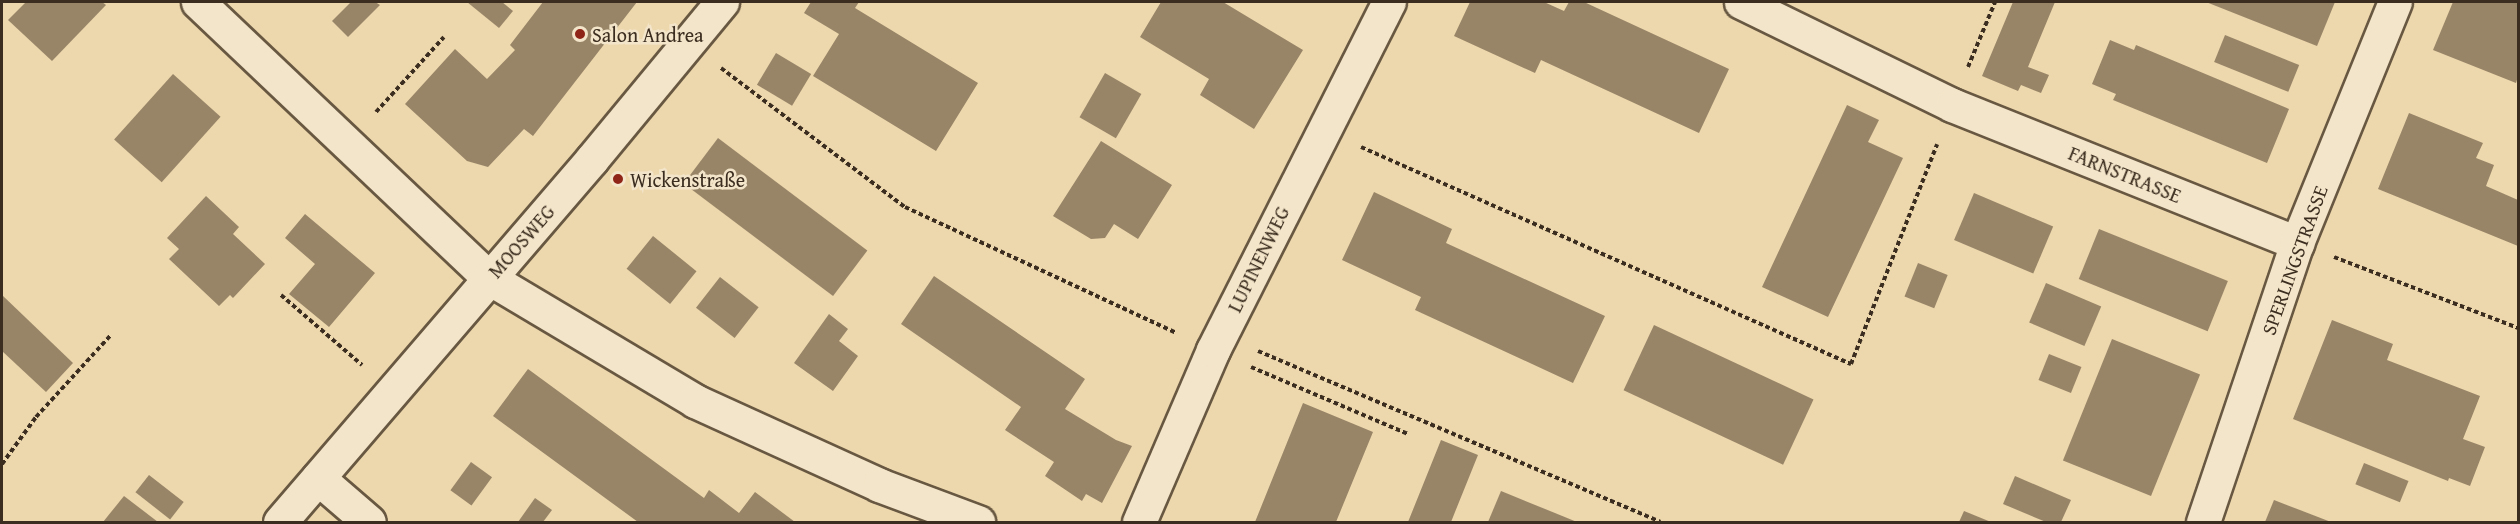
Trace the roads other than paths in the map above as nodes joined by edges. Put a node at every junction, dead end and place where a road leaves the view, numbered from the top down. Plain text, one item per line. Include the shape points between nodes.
1 (198, 2) edge
2 (722, 2) edge
3 (1389, 2) edge
4 (1741, 2) edge
5 (2395, 2) edge
6 (2297, 243) junction
7 (489, 278) junction
8 (318, 478) junction
9 (280, 522) edge
10 (369, 522) edge
11 (978, 522) edge
12 (1139, 522) edge
13 (2203, 522) edge

1 - 7 street
2 - 7 street, MOOSWEG
3 - 12 street, LUPINENWEG via 1217,342
4 - 6 street, FARNSTRASSE via 1952,105
5 - 6 street, SPERLINGSTRASSE
6 - 13 street, SPERLINGSTRASSE
7 - 8 street, MOOSWEG
7 - 11 street via 695,401 879,485
8 - 9 street, MOOSWEG
8 - 10 street

